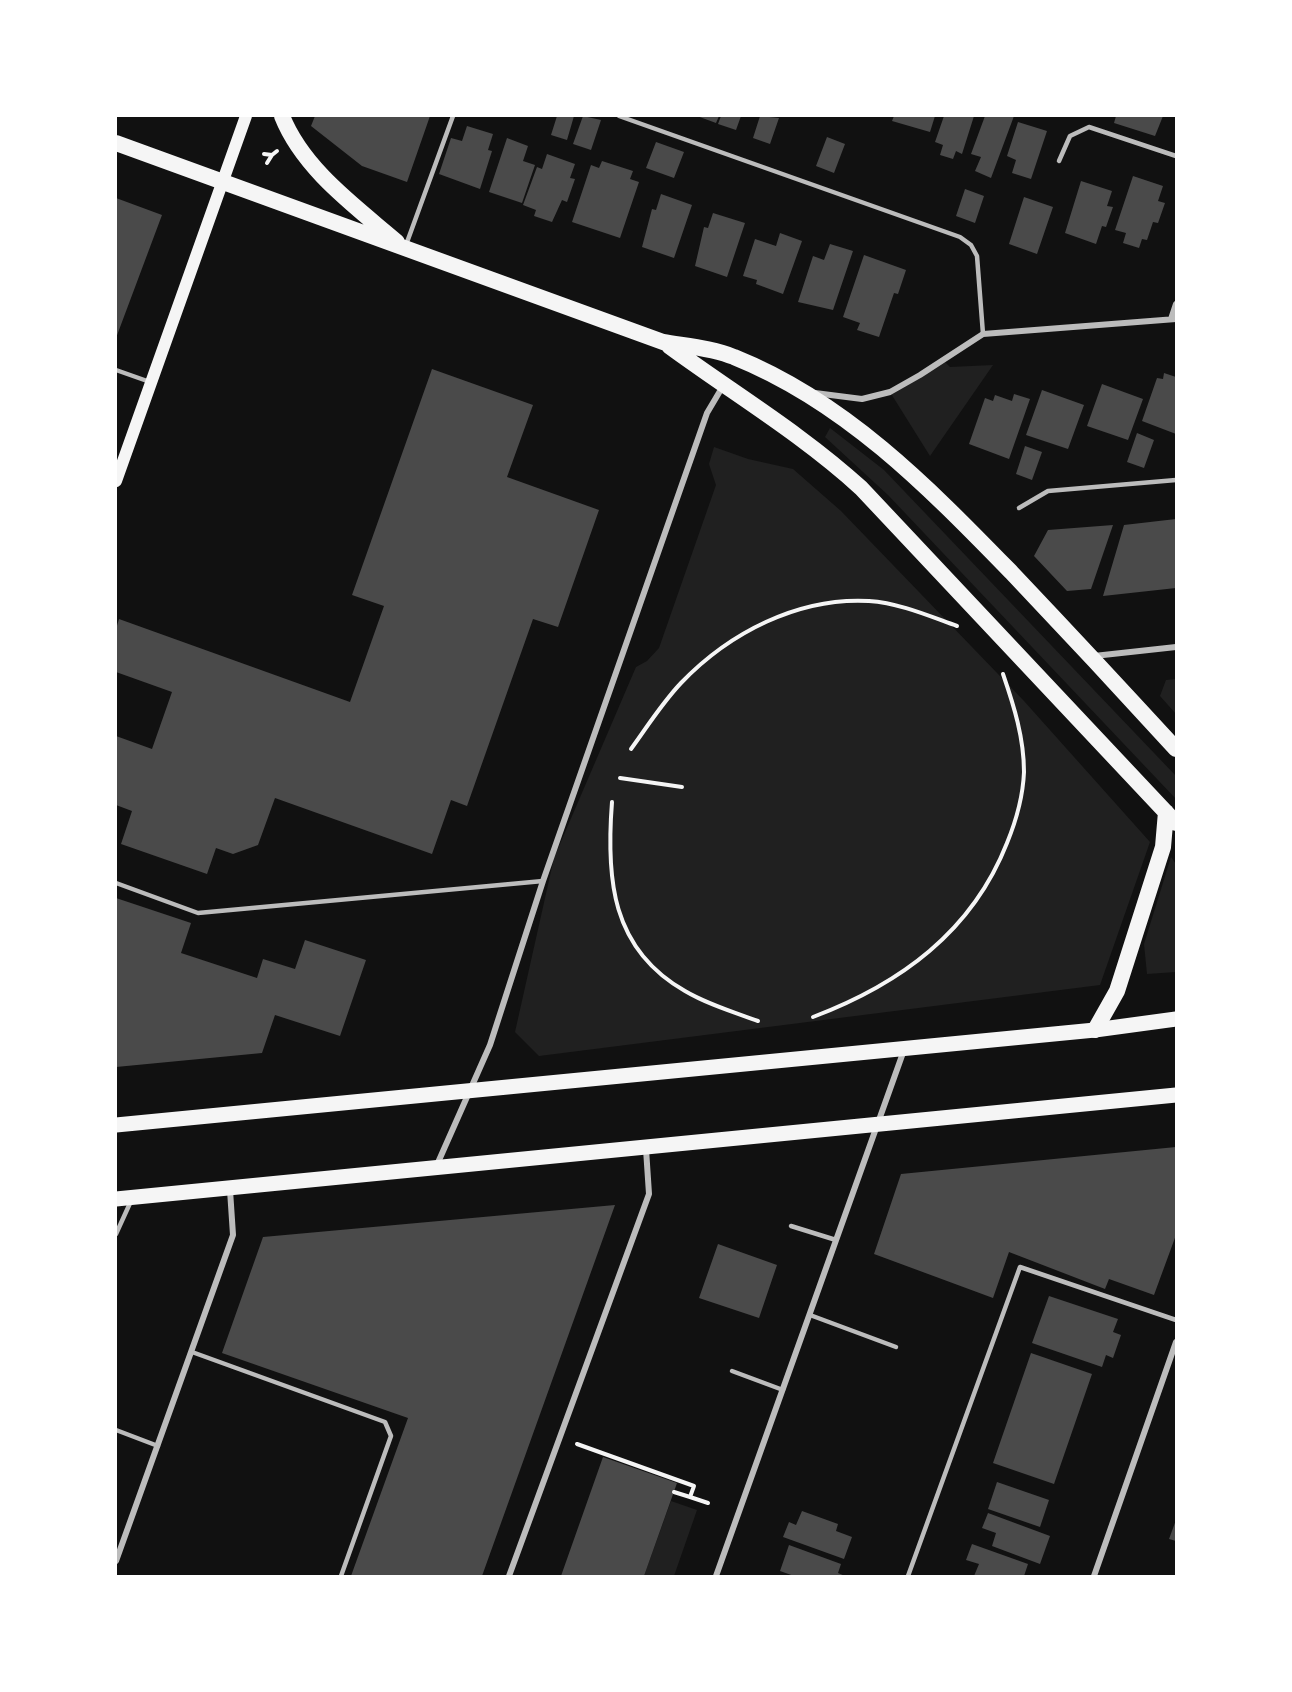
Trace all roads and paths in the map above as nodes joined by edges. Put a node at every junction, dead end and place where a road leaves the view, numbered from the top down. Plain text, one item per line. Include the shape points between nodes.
1 (246, 116) edge
2 (282, 116) edge
3 (453, 116) edge
4 (619, 116) edge
5 (116, 142) edge
6 (272, 155) dead end
7 (1176, 156) edge
8 (1059, 161) dead end
9 (267, 163) dead end
10 (223, 181) junction
11 (405, 249) junction
12 (1176, 304) edge
13 (1174, 319) edge
14 (983, 333) junction
15 (663, 342) junction
16 (116, 370) edge
17 (151, 382) junction
18 (723, 386) junction
19 (804, 392) junction
20 (1176, 480) edge
21 (116, 481) edge
22 (1019, 508) dead end
23 (961, 627) dead end
24 (1176, 647) edge
25 (1091, 656) junction
26 (1003, 674) dead end
27 (631, 749) dead end
28 (1176, 749) edge
29 (620, 778) dead end
30 (682, 788) dead end
31 (612, 802) dead end
32 (1171, 818) edge
33 (543, 881) junction
34 (116, 883) edge
35 (813, 1017) dead end
36 (1176, 1020) edge
37 (758, 1021) dead end
38 (1095, 1030) junction
39 (904, 1049) junction
40 (471, 1091) junction
41 (1176, 1095) edge
42 (877, 1124) junction
43 (116, 1125) edge
44 (645, 1149) junction
45 (435, 1169) junction
46 (230, 1189) junction
47 (133, 1198) junction
48 (116, 1199) edge
49 (791, 1226) dead end
50 (116, 1234) edge
51 (836, 1240) junction
52 (810, 1315) junction
53 (1176, 1320) edge
54 (1176, 1342) edge
55 (896, 1347) dead end
56 (192, 1352) junction
57 (732, 1371) dead end
58 (783, 1390) junction
59 (116, 1430) edge
60 (560, 1438) junction
61 (158, 1446) junction
62 (674, 1492) dead end
63 (690, 1497) junction
64 (708, 1503) dead end
65 (116, 1562) edge
66 (341, 1576) edge
67 (509, 1576) edge
68 (716, 1576) edge
69 (908, 1576) edge
70 (1094, 1576) edge

1 - 10 main road
2 - 11 highway via 293,138 325,178
3 - 11 lane
4 - 14 lane via 960,237 977,256
5 - 10 highway
6 - 9 path
7 - 8 lane via 1089,127 1070,136
10 - 11 highway
10 - 17 main road
11 - 15 highway
12 - 13 street
13 - 14 street
14 - 19 street via 900,387 880,395 851,399
15 - 18 highway
15 - 19 highway via 732,356
16 - 17 lane
17 - 21 main road
18 - 32 highway via 806,440 861,488
18 - 33 street via 707,413
19 - 25 highway via 902,463
20 - 22 lane via 1048,491
23 - 27 path via 870,601 820,604 772,619 730,641 698,667 680,684
24 - 25 street
25 - 28 highway
26 - 35 path via 1019,728 1024,773 1017,813 994,873 957,926 926,956 871,992
29 - 30 path
31 - 37 path via 612,886 635,944 658,972 677,987
32 - 38 highway via 1117,991
33 - 34 lane via 198,913
33 - 40 street via 490,1045
36 - 38 main road
38 - 39 main road
39 - 40 main road
39 - 42 street
40 - 43 main road
40 - 45 street
41 - 42 main road
42 - 44 main road
42 - 51 street
44 - 45 main road
44 - 60 street via 649,1194
45 - 46 main road
46 - 47 main road
46 - 56 street via 233,1235
47 - 48 main road
47 - 50 lane
49 - 51 lane
51 - 52 street
52 - 55 lane
52 - 58 street
53 - 69 lane via 1020,1267
54 - 70 street
56 - 61 street
56 - 66 lane via 385,1422 391,1436
57 - 58 lane
58 - 68 street
59 - 61 lane
60 - 63 path via 694,1486
60 - 67 street
61 - 65 street
62 - 63 path
63 - 64 path

